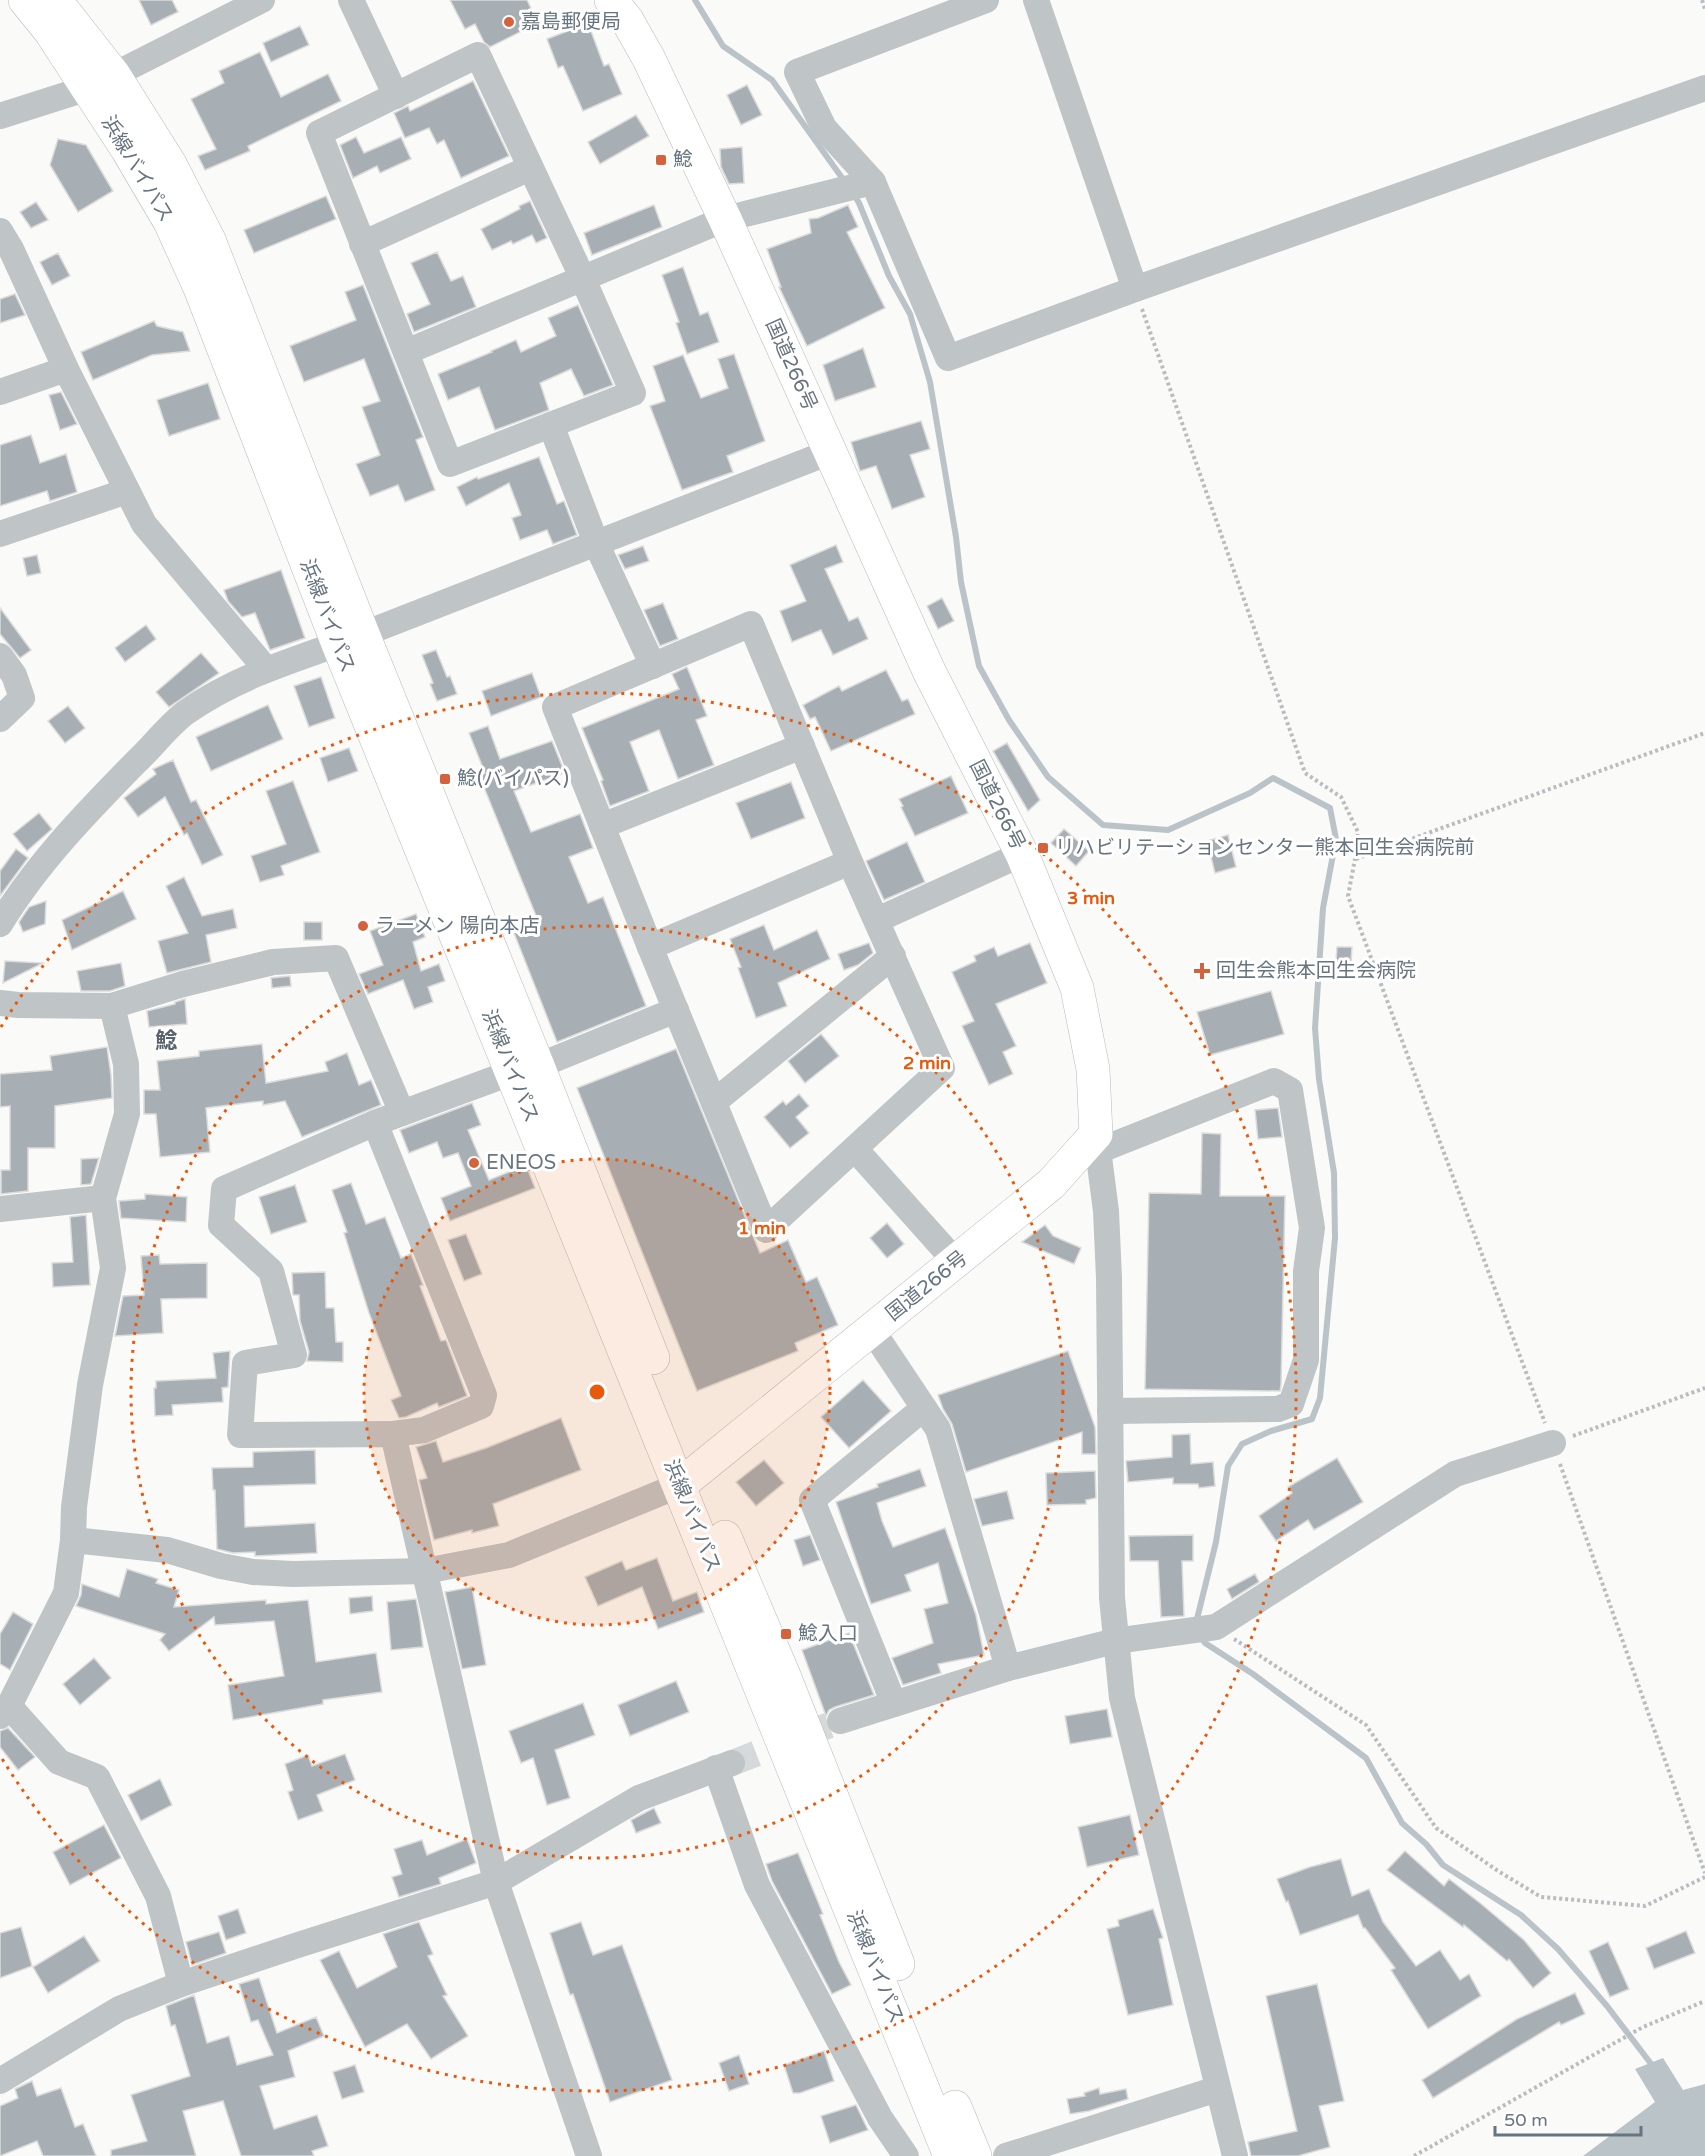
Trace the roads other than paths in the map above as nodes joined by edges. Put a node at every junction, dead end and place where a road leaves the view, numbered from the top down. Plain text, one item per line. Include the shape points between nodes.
1 (25, 0) edge
2 (55, 0) edge
3 (262, 0) edge
4 (351, 0) edge
5 (611, 0) edge
6 (986, 0) edge
7 (1036, 0) edge
8 (101, 82) junction
9 (1705, 88) edge
10 (396, 96) junction
11 (0, 116) edge
12 (530, 168) junction
13 (873, 182) junction
14 (725, 219) junction
15 (4, 244) edge
16 (362, 244) junction
17 (583, 279) junction
18 (1135, 289) junction
19 (406, 352) junction
20 (66, 369) junction
21 (0, 392) edge
22 (551, 425) junction
23 (830, 452) junction
24 (127, 491) junction
25 (0, 534) edge
26 (596, 543) junction
27 (351, 639) junction
28 (0, 657) edge
29 (654, 666) junction
30 (266, 669) junction
31 (0, 719) edge
32 (802, 746) junction
33 (602, 826) junction
34 (1022, 854) junction
35 (850, 862) junction
36 (877, 920) junction
37 (0, 924) edge
38 (650, 947) junction
39 (893, 957) junction
40 (0, 1003) edge
41 (112, 1006) junction
42 (676, 1010) junction
43 (526, 1069) junction
44 (714, 1102) junction
45 (402, 1113) junction
46 (375, 1123) junction
47 (1097, 1143) junction
48 (855, 1149) junction
49 (103, 1198) junction
50 (0, 1209) edge
51 (956, 1262) junction
52 (872, 1330) junction
53 (924, 1408) junction
54 (1110, 1411) junction
55 (393, 1434) junction
56 (1553, 1443) road end
57 (688, 1478) junction
58 (73, 1540) junction
59 (425, 1571) junction
60 (1115, 1641) junction
61 (1008, 1668) junction
62 (894, 1704) junction
63 (5, 1711) edge
64 (840, 1721) tunnel mouth
65 (496, 1882) junction
66 (181, 1984) junction
67 (901, 2002) junction
68 (0, 2082) edge
69 (1217, 2088) junction
70 (589, 2156) edge
71 (906, 2156) edge
72 (950, 2156) edge
73 (975, 2156) edge
74 (1006, 2156) edge
75 (1235, 2156) edge

1 - 8 highway, 浜線バイパス
2 - 8 highway, 浜線バイパス
3 - 8 street
4 - 10 street
5 - 14 highway, 国道266号 via 649,59
6 - 13 street via 797,72 824,128
7 - 18 street
8 - 11 street
8 - 27 highway, 浜線バイパス via 170,164 209,240
9 - 18 street
10 - 12 street via 478,55
10 - 16 street via 319,133
12 - 16 street
12 - 17 street
13 - 14 street
13 - 18 street via 948,358
14 - 17 street
14 - 23 highway, 国道266号
15 - 20 street
16 - 19 street
17 - 19 street
17 - 22 street via 633,393
19 - 22 street via 450,464
20 - 21 street
20 - 24 street
22 - 26 street
23 - 26 street
23 - 34 highway, 国道266号 via 929,671
24 - 25 street
24 - 30 street via 144,524
26 - 27 street
26 - 29 street
27 - 30 street
27 - 43 highway, 浜線バイパス
28 - 31 street via 14,675 22,698
29 - 32 street via 751,624
29 - 33 street via 555,707
30 - 37 street via 184,714 86,813 18,895
32 - 33 street
32 - 35 street
33 - 38 street
34 - 36 street
34 - 47 highway, 国道266号 via 1077,988 1093,1070
35 - 36 street
35 - 38 street
36 - 39 street
38 - 42 street
39 - 44 street
39 - 48 street via 942,1068
40 - 41 street
41 - 45 street via 273,962 336,958
41 - 49 street via 126,1064 127,1114
42 - 43 street
42 - 44 street
43 - 45 street
43 - 57 highway, 浜線バイパス
44 - 48 street via 766,1230
45 - 46 street
46 - 55 street via 484,1395 481,1407 424,1430
46 - 55 street via 224,1189 221,1225 271,1271 294,1355 245,1363 240,1435
47 - 51 highway, 国道266号
47 - 54 street via 1106,1211
47 - 54 street via 1274,1081 1290,1090 1312,1228 1306,1271 1306,1360 1291,1404 1278,1409
48 - 51 street
49 - 50 street
49 - 58 street via 113,1268 90,1385
51 - 52 highway, 国道266号
52 - 53 street
52 - 57 highway, 国道266号
53 - 61 street via 938,1429
53 - 62 street via 812,1500
54 - 60 street
55 - 59 street
56 - 60 street via 1455,1474 1216,1627
57 - 59 street via 509,1555
57 - 67 highway, 浜線バイパス via 784,1678
58 - 59 street via 167,1550 253,1572
58 - 63 street via 66,1593
59 - 65 street
60 - 61 street
60 - 69 street via 1122,1698
61 - 62 street
62 - 64 street
63 - 66 street via 59,1762 97,1777 158,1896
65 - 66 street
65 - 70 street
65 - 71 street via 639,1798 724,1766 757,1884 880,2118
66 - 68 street via 119,2009
67 - 72 highway, 浜線バイパス
67 - 73 highway, 浜線バイパス
69 - 74 street
69 - 75 street

